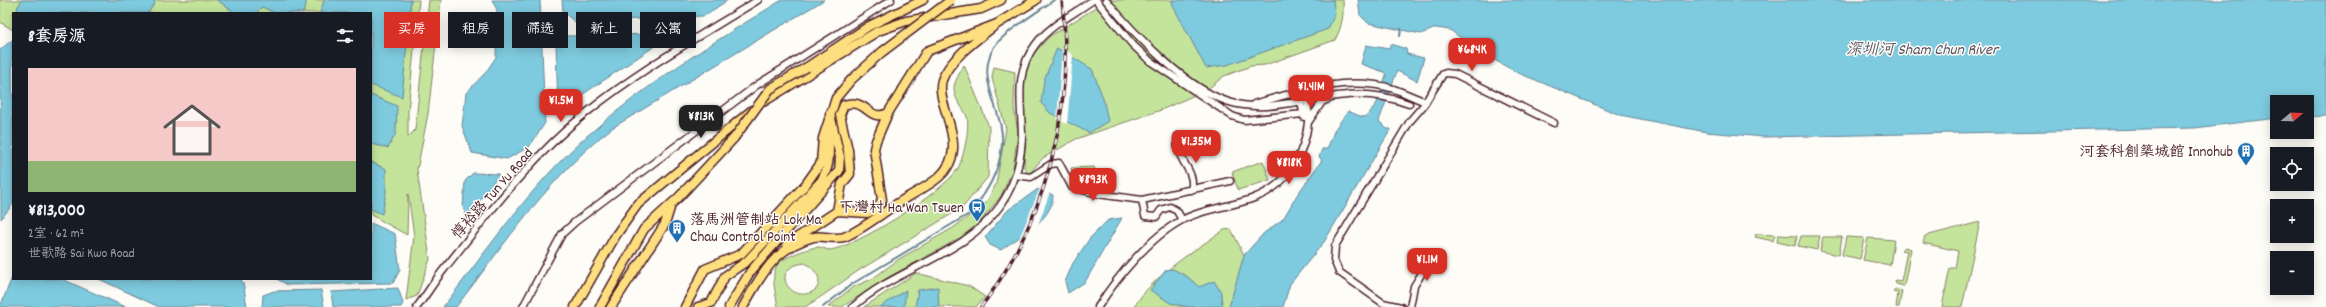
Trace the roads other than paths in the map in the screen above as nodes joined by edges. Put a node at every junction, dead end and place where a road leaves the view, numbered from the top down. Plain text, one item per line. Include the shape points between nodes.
1 (758, 0) edge
2 (891, 0) edge
3 (951, 0) edge
4 (1001, 0) edge
5 (1036, 0) edge
6 (1094, 0) edge
7 (1106, 0) edge
8 (920, 1) edge
9 (997, 24) junction
10 (878, 31) junction
11 (1306, 91) junction
12 (1299, 92) junction
13 (1335, 95) junction
14 (1308, 100) junction
15 (1301, 101) junction
16 (1426, 102) junction
17 (1409, 104) dead end
18 (1249, 105) junction
19 (830, 112) junction
20 (888, 113) junction
21 (1303, 114) junction
22 (1554, 123) dead end
23 (1307, 129) junction
24 (1178, 136) dead end
25 (1016, 175) junction
26 (1230, 181) dead end
27 (1191, 190) junction
28 (1142, 200) junction
29 (671, 205) junction
30 (837, 211) junction
31 (1182, 220) junction
32 (1433, 255) dead end
33 (773, 259) junction
34 (417, 307) edge
35 (523, 307) edge
36 (575, 307) edge
37 (600, 307) edge
38 (610, 307) edge
39 (685, 307) edge
40 (698, 307) edge
41 (729, 307) edge
42 (743, 307) edge
43 (853, 307) edge
44 (1098, 307) edge
45 (1401, 307) edge
46 (1410, 307) edge

1 - 34 street, 惇裕路 Tun Yu Road via 667,56 585,113 503,196
2 - 35 street via 757,85 575,222 562,234
3 - 19 main road, bridge via 882,52 851,80 836,98
4 - 10 main road via 981,10 906,21
5 - 9 main road
6 - 21 street via 1150,61 1232,116 1244,120 1264,120
6 - 25 street via 1045,34 1026,60 1020,86 1021,146
7 - 18 street via 1134,31 1180,73 1220,98
8 - 10 main road
8 - 29 main road, bridge via 869,26 770,89 734,138
9 - 20 main road via 928,51
9 - 33 main road via 968,47 946,72 942,82 953,134 950,160 939,177 844,237 816,237 791,246
10 - 36 main road via 771,94 653,191 629,216
11 - 12 street
11 - 14 street
11 - 16 street via 1350,83 1384,87
12 - 15 street
12 - 18 street
13 - 14 street
13 - 17 street via 1378,95
13 - 23 street via 1322,102
14 - 15 street
14 - 23 street via 1310,107
15 - 18 street
15 - 21 street
16 - 22 street via 1446,72 1455,74
16 - 45 street via 1410,121 1340,234 1333,255 1339,272 1383,303
19 - 39 main road via 818,168 741,254 705,269
19 - 40 main road via 830,159 821,181 747,260 725,276 711,303
19 - 41 main road via 840,157 839,172 750,272
20 - 30 main road via 874,149 882,200 878,208 867,213
20 - 30 main road via 873,116 863,105 853,102 844,105 840,116 848,150 850,174 842,184
21 - 23 street
23 - 31 street via 1305,142 1294,166 1268,191 1255,198
24 - 27 street via 1178,148 1183,162 1190,171
25 - 28 street via 1031,177 1051,164 1059,163 1072,187 1098,194
25 - 43 street via 1000,205 978,229 874,290
26 - 27 street
27 - 28 street
28 - 31 street via 1145,216 1156,217 1161,210 1170,207 1177,211
29 - 37 main road via 644,229
29 - 38 main road via 665,224
30 - 33 main road via 780,248
31 - 44 street via 1146,249
32 - 46 street via 1414,286
33 - 42 main road

